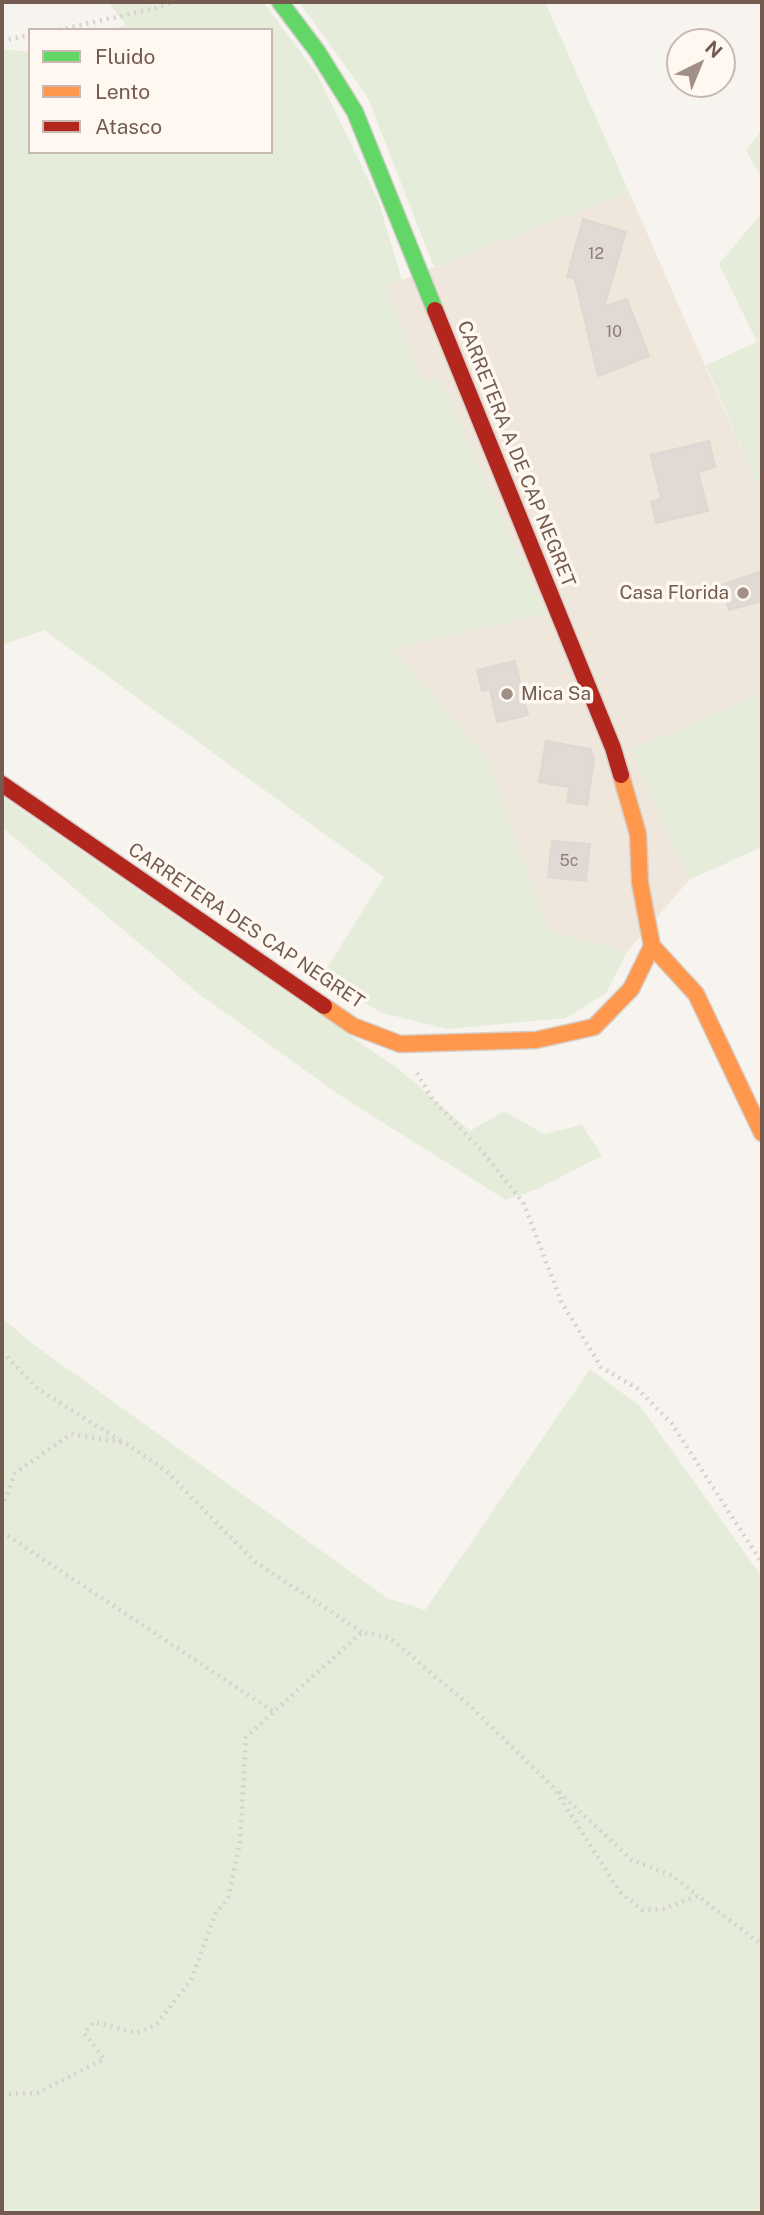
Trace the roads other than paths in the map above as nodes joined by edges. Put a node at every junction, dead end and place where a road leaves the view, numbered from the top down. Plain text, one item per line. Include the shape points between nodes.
1 (279, 2) edge
2 (2, 784) edge
3 (652, 946) junction
4 (762, 1133) edge

1 - 3 street, CARRETERA A DE CAP NEGRET via 355,112 613,748 638,834 640,883
2 - 3 street, CARRETERA DES CAP NEGRET via 353,1026 400,1044 536,1040 594,1027 631,989
3 - 4 street via 696,994

